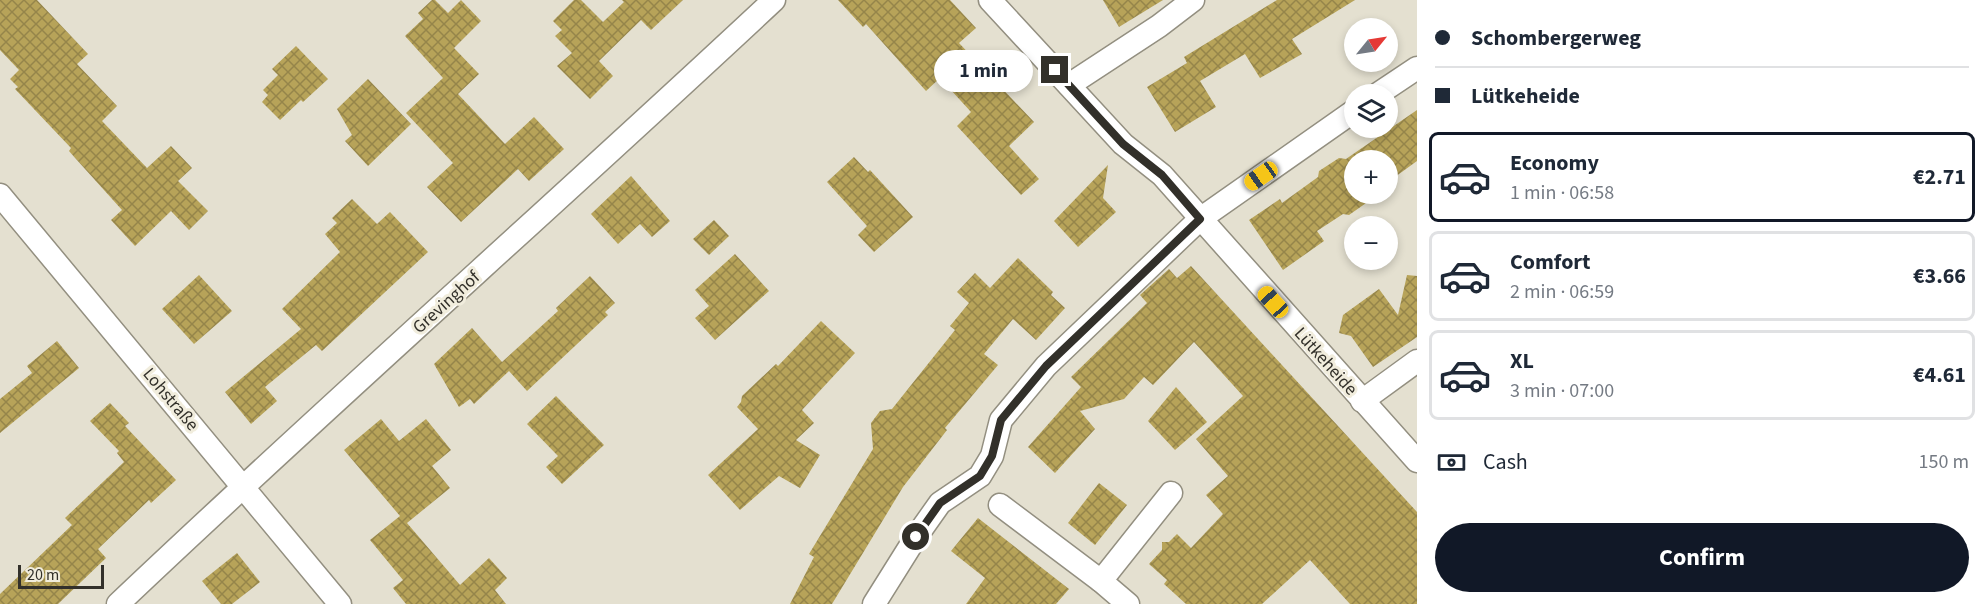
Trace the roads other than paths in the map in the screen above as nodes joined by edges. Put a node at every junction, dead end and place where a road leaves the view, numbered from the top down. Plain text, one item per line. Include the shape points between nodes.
1 (774, 0) edge
2 (990, 0) edge
3 (1193, 0) edge
4 (1417, 68) edge
5 (1393, 84) edge
6 (1069, 85) junction
7 (1344, 118) edge
8 (0, 195) edge
9 (1200, 219) junction
10 (1417, 361) edge
11 (1362, 401) junction
12 (1417, 461) edge
13 (243, 486) junction
14 (1171, 493) dead end
15 (1000, 505) dead end
16 (1101, 581) junction
17 (118, 604) edge
18 (340, 604) edge
19 (874, 604) edge
20 (1128, 604) edge

1 - 13 street, Grevinghof
2 - 6 street, Lütkeheide
3 - 6 street
4 - 5 street
6 - 9 street, Lütkeheide via 1123,144 1162,175
7 - 9 street
8 - 13 street, Lohstraße
9 - 11 street, Lütkeheide
9 - 19 street via 1046,366 1001,420 992,456 980,476 940,503
10 - 11 street, Lütkeheide
11 - 12 street, Lütkeheide
13 - 17 street, Grevinghof
13 - 18 street, Lohstraße
14 - 16 street
15 - 16 street
16 - 20 street

